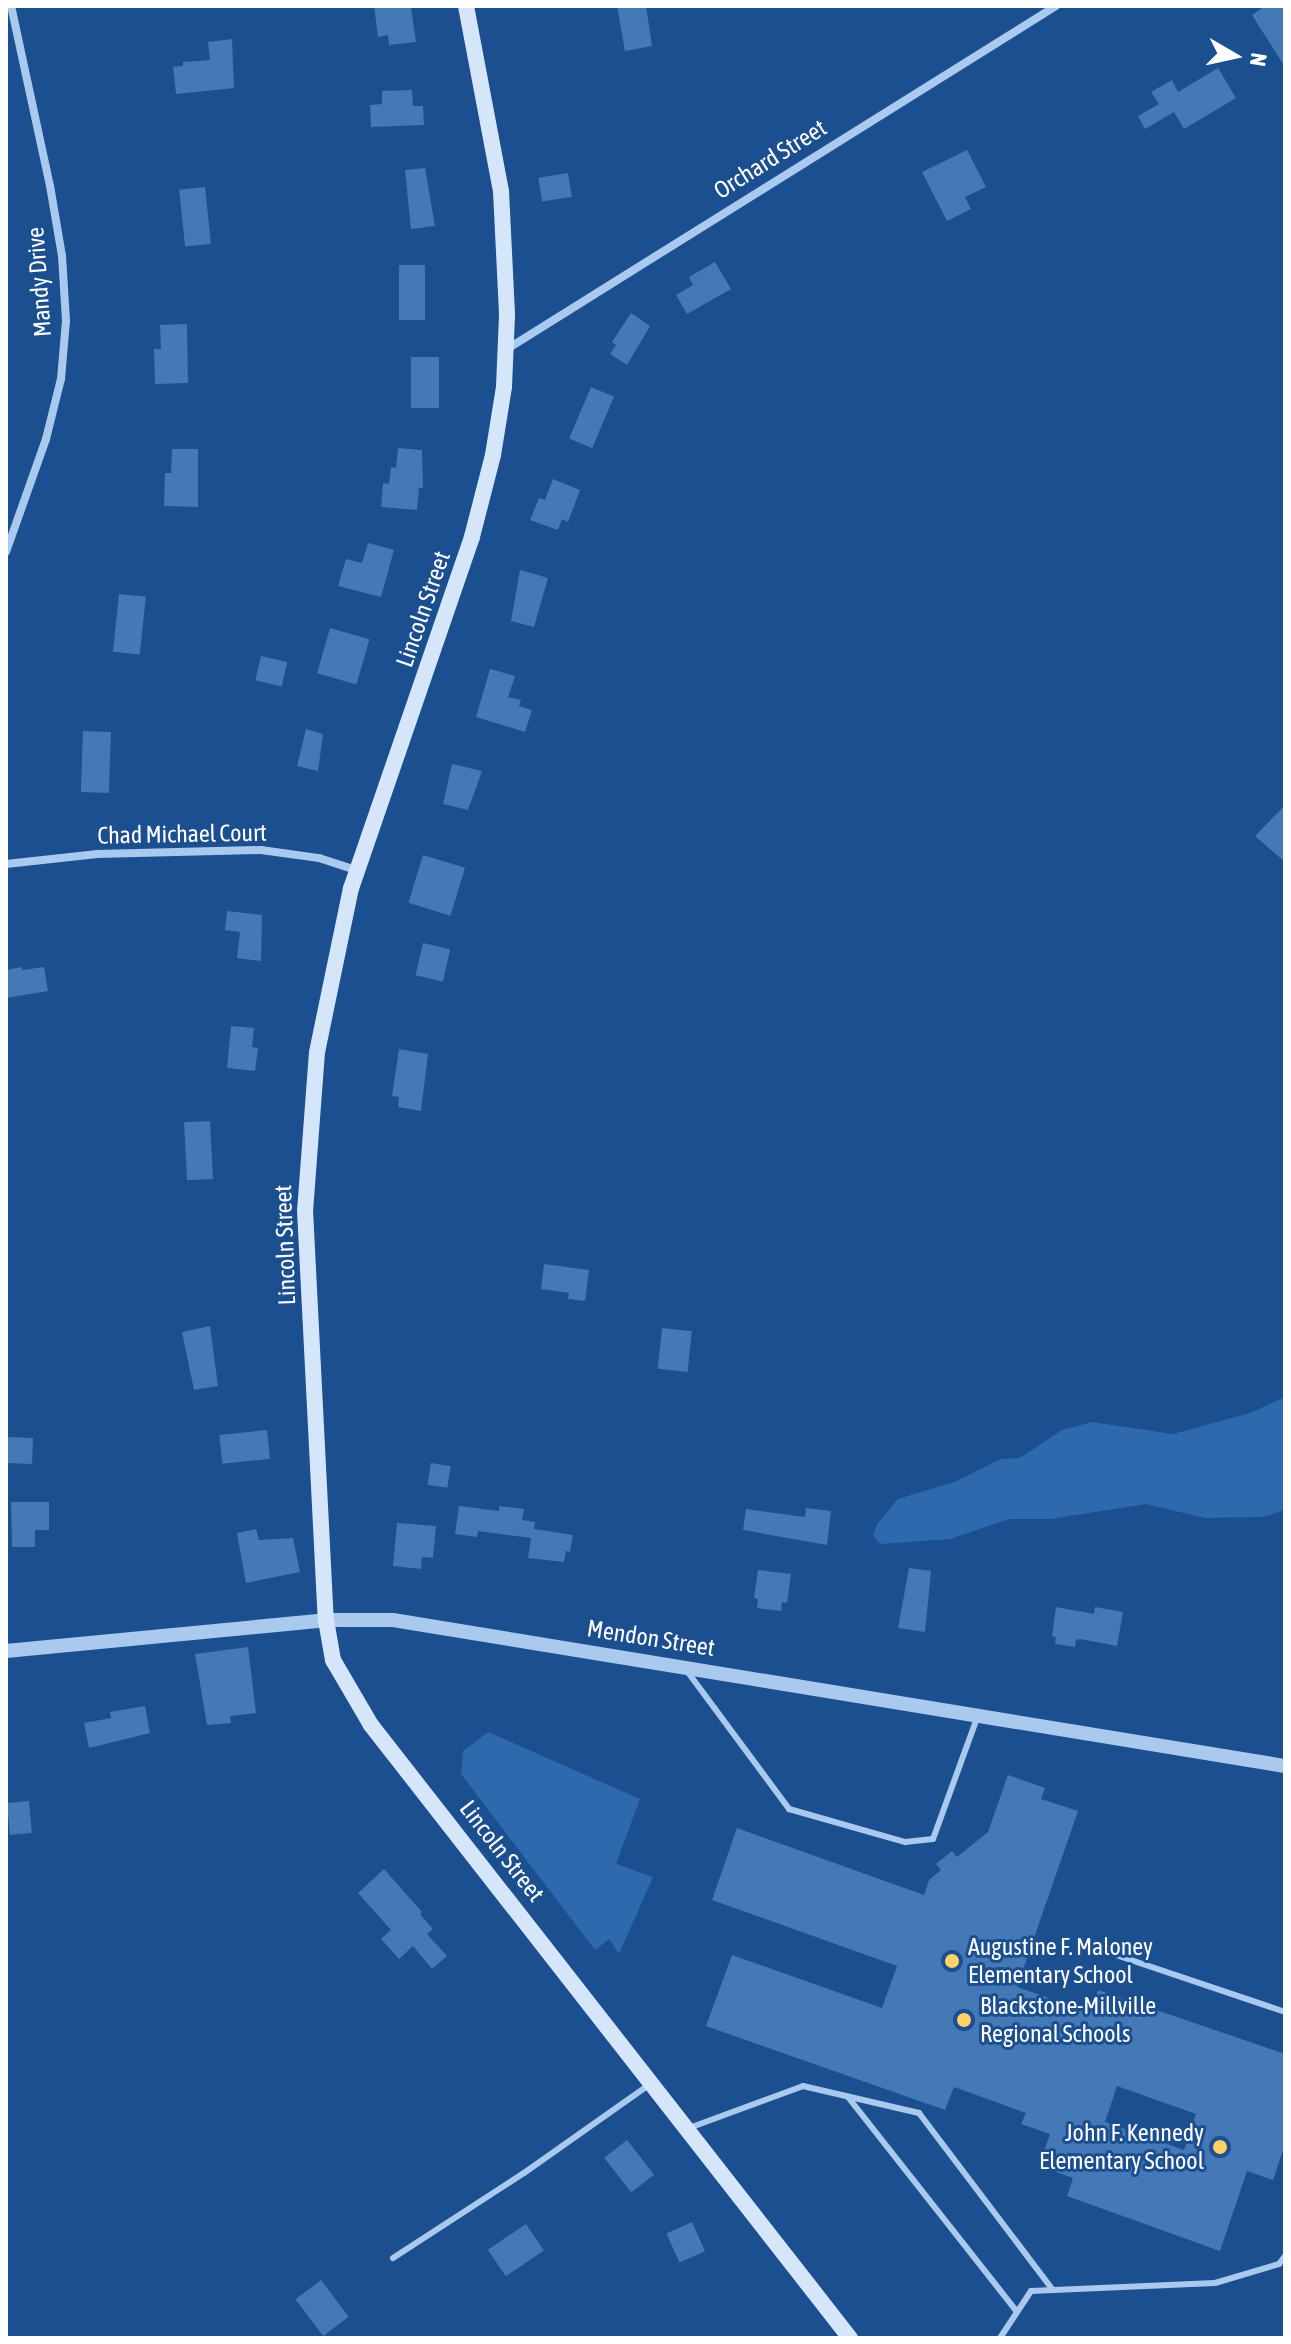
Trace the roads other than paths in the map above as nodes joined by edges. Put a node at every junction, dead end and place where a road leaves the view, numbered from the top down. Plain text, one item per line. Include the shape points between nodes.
1 (11, 6) edge
2 (466, 6) edge
3 (1056, 6) edge
4 (506, 349) junction
5 (6, 552) edge
6 (6, 864) edge
7 (357, 870) junction
8 (326, 1620) junction
9 (6, 1651) edge
10 (683, 1665) junction
11 (979, 1714) junction
12 (1285, 1766) edge
13 (1116, 1955) dead end
14 (1285, 2012) edge
15 (653, 2082) junction
16 (848, 2097) junction
17 (689, 2128) junction
18 (1285, 2256) edge
19 (393, 2258) dead end
20 (1053, 2290) junction
21 (1017, 2312) junction
22 (850, 2338) edge
23 (1000, 2338) edge

1 - 5 street, Mandy Drive via 50,186 66,321 61,379 46,439
2 - 4 main road, Lincoln Street via 501,191
3 - 4 street, Orchard Street
4 - 7 main road, Lincoln Street via 497,434 472,537
6 - 7 street, Chad Michael Court via 97,854 261,850
7 - 8 main road, Lincoln Street via 321,1027 306,1175
8 - 9 street, Mendon Street
8 - 10 street, Mendon Street via 393,1620
8 - 15 main road, Lincoln Street via 333,1660 371,1725
10 - 11 street, Mendon Street
10 - 11 lane via 789,1809 905,1842 933,1839
11 - 12 street, Mendon Street
13 - 14 lane
15 - 17 main road, Lincoln Street
15 - 19 lane
16 - 17 lane via 803,2086
16 - 20 lane via 919,2113
16 - 21 lane
17 - 22 main road, Lincoln Street
18 - 20 lane via 1279,2264 1215,2283
20 - 21 lane via 1031,2291
21 - 23 lane

